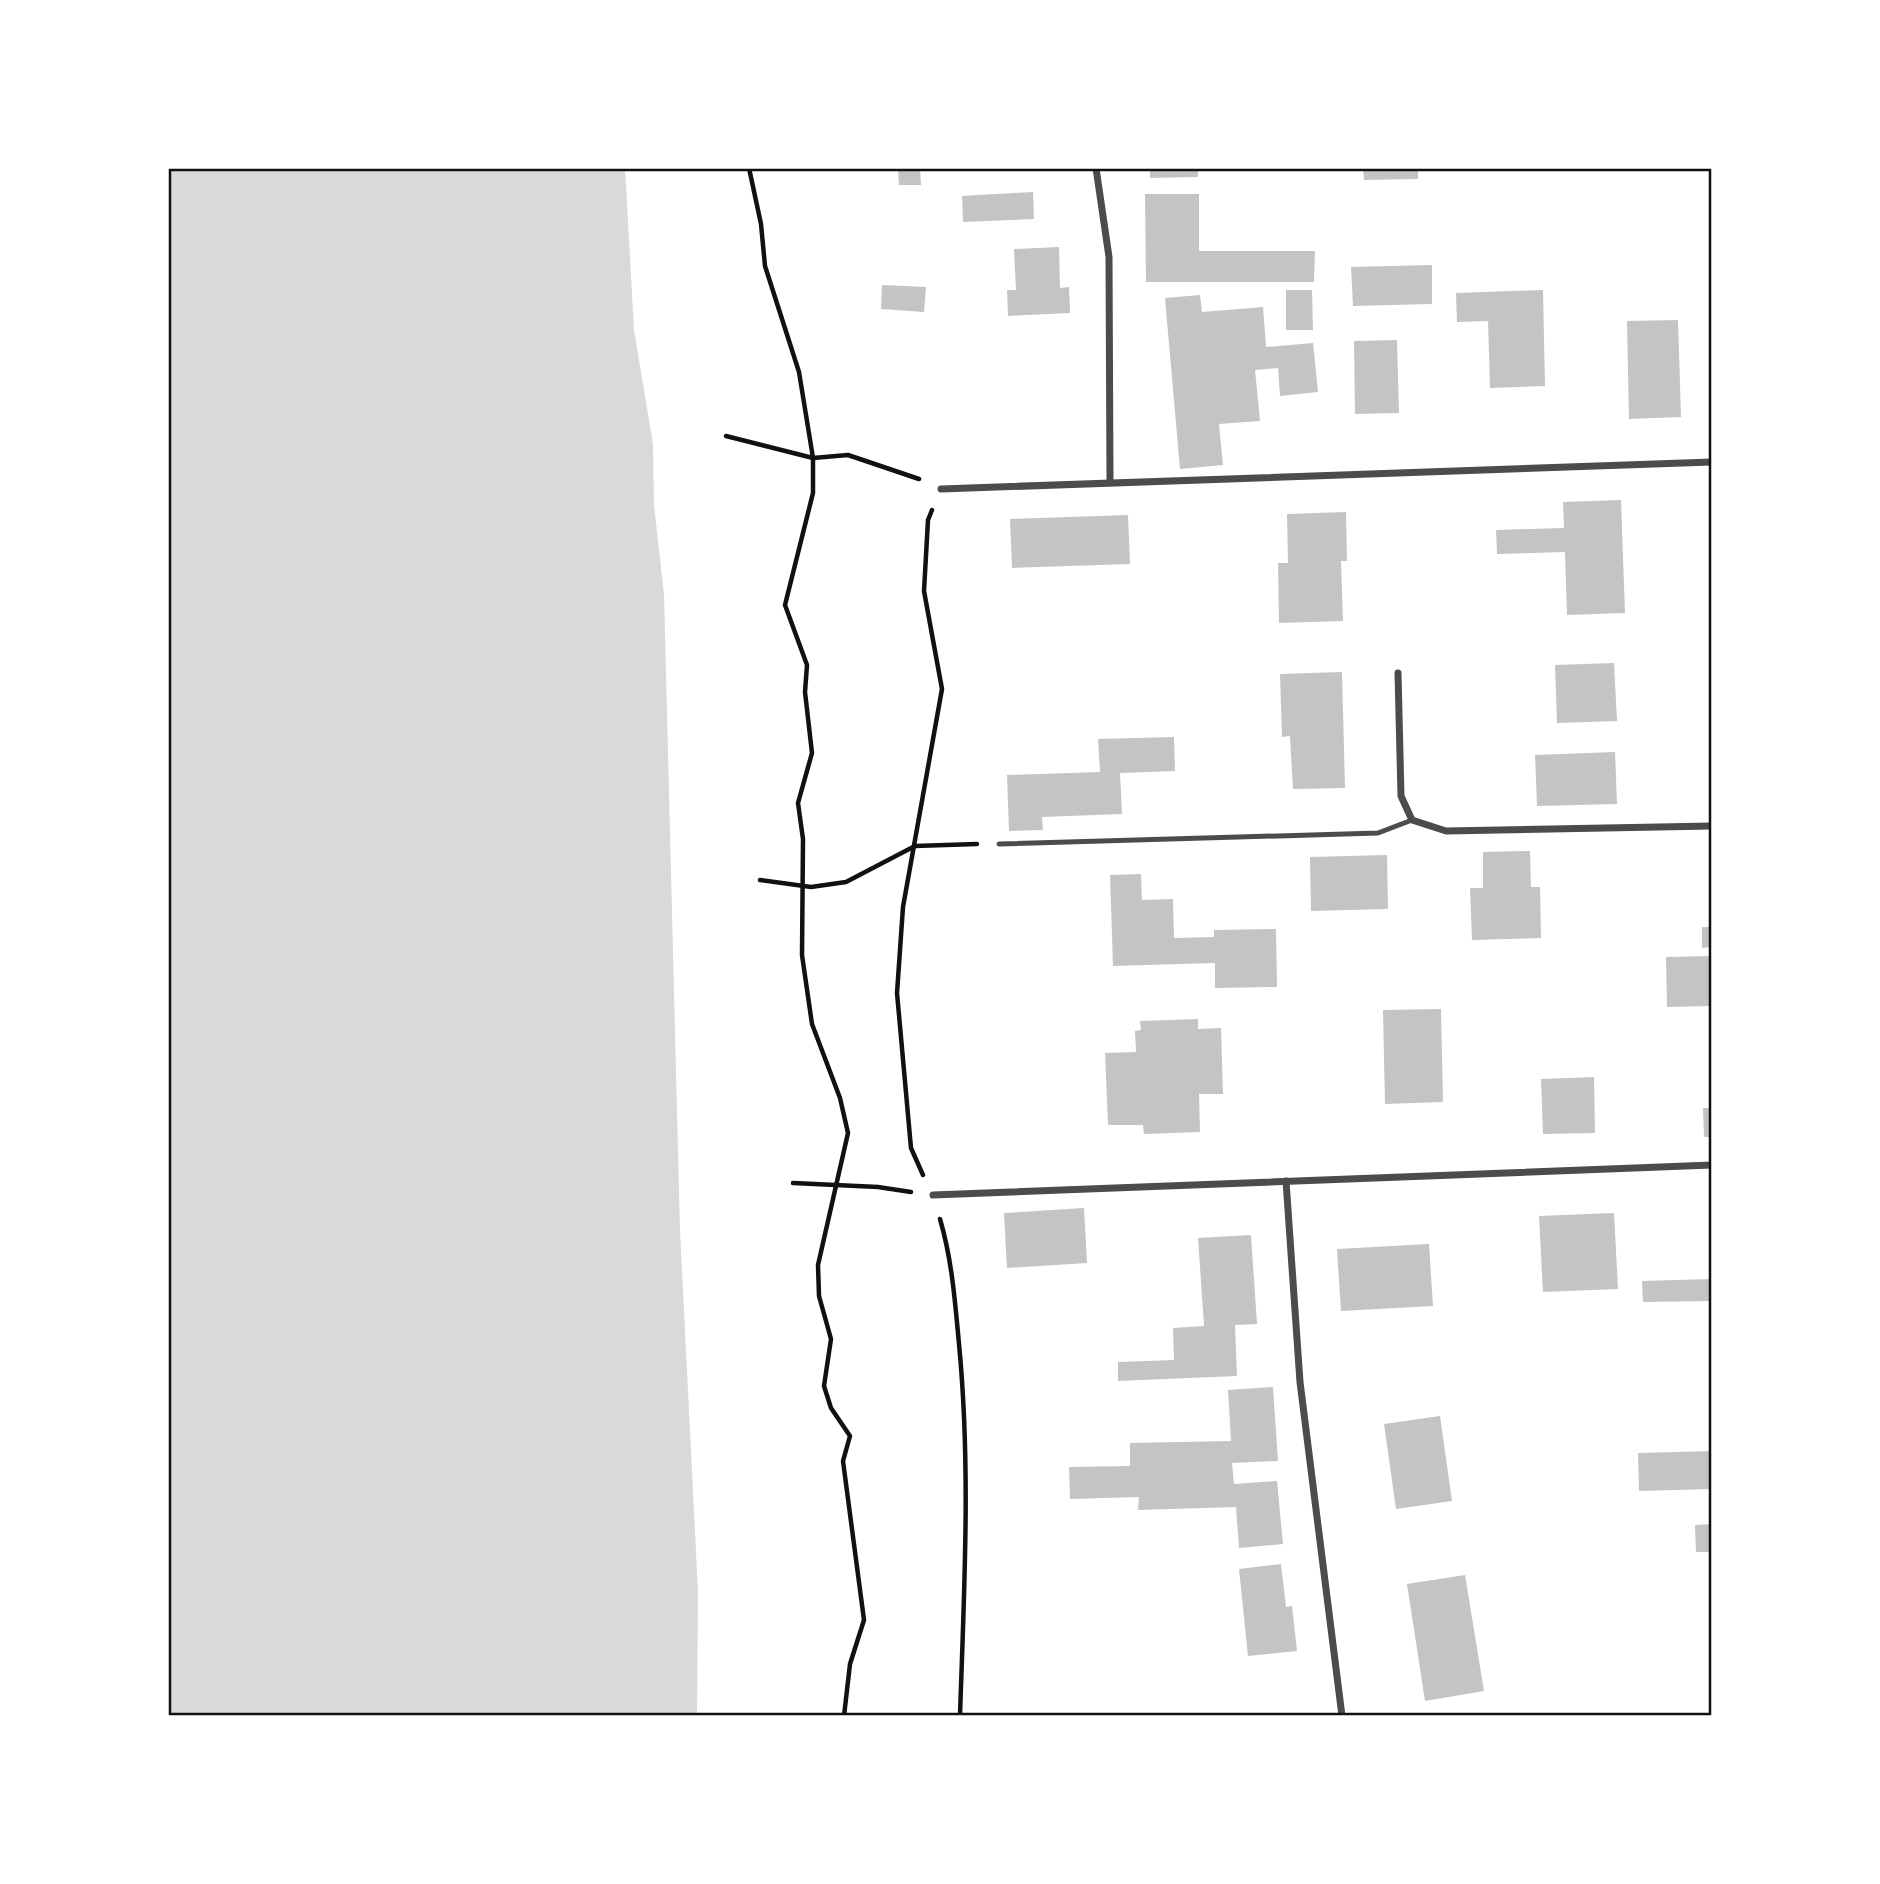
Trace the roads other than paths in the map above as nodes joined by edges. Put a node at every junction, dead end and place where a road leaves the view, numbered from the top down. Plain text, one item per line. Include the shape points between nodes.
1 (1096, 168) edge
2 (1712, 462) edge
3 (1110, 482) junction
4 (941, 489) road end
5 (1398, 673) dead end
6 (1412, 820) junction
7 (1712, 826) edge
8 (999, 844) road end
9 (1712, 1165) edge
10 (1286, 1181) junction
11 (933, 1195) road end
12 (1342, 1716) edge

1 - 3 street via 1110,257
2 - 3 street
3 - 4 street
5 - 6 street via 1401,796
6 - 7 street via 1446,831
6 - 8 lane via 1378,834
9 - 10 street
10 - 11 street
10 - 12 street via 1300,1382

